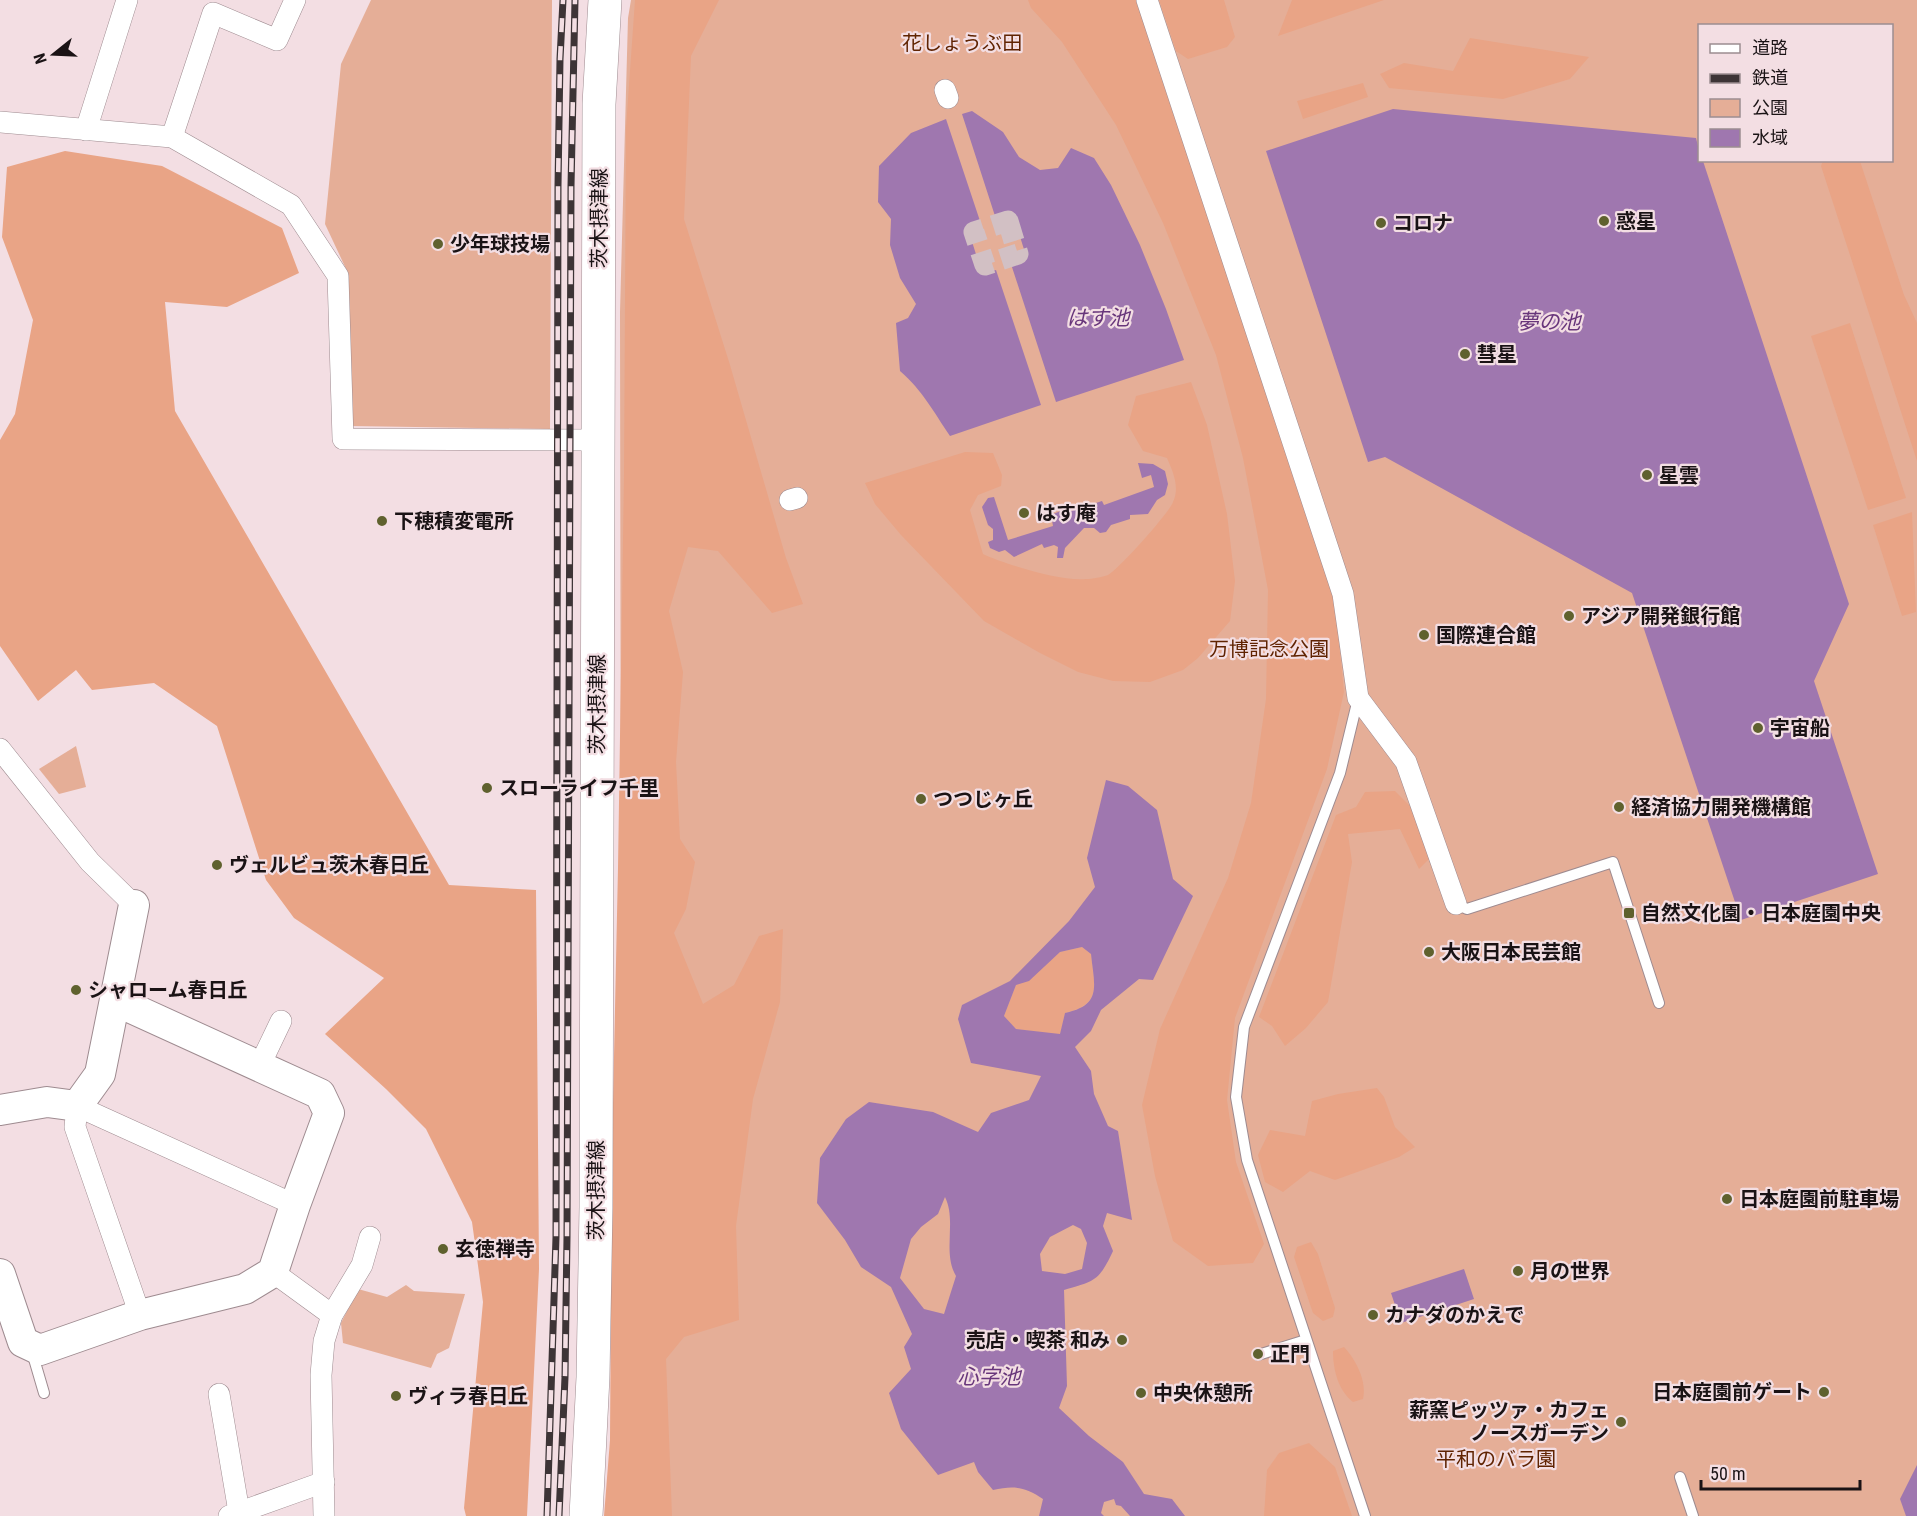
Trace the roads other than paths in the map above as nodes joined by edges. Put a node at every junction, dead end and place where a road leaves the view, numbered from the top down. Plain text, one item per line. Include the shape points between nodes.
1 (127, 0) edge
2 (295, 0) edge
3 (605, 0) edge
4 (1147, 0) edge
5 (0, 122) edge
6 (86, 130) junction
7 (172, 137) junction
8 (598, 440) junction
9 (1358, 698) junction
10 (0, 750) edge
11 (134, 904) joint
12 (1456, 904) joint
13 (116, 1001) junction
14 (1659, 1003) dead end
15 (281, 1021) dead end
16 (259, 1067) junction
17 (77, 1106) junction
18 (0, 1110) edge
19 (294, 1205) junction
20 (370, 1237) dead end
21 (273, 1272) junction
22 (0, 1274) edge
23 (140, 1315) junction
24 (332, 1316) junction
25 (1306, 1340) junction
26 (30, 1346) junction
27 (1258, 1355) dead end
28 (44, 1393) dead end
29 (219, 1394) dead end
30 (1680, 1477) dead end
31 (324, 1482) junction
32 (234, 1514) edge
33 (324, 1516) edge
34 (586, 1516) edge
35 (1365, 1516) edge
36 (1693, 1516) edge

1 - 6 street
2 - 7 street via 277,40 213,13
3 - 8 main road, 茨木摂津線 via 599,104
4 - 9 street via 1343,594
5 - 6 street
6 - 7 street
7 - 8 street via 291,205 338,276 343,439
8 - 34 main road, 茨木摂津線 via 596,1195
9 - 12 street via 1406,762
9 - 25 lane via 1340,772 1244,1027 1236,1097 1247,1161
10 - 11 street via 90,862
11 - 13 street
12 - 14 lane via 1467,909 1613,862
13 - 16 street
13 - 17 street via 100,1074
15 - 16 street
16 - 19 street via 320,1094 329,1113
17 - 18 street via 47,1102
17 - 19 street
17 - 23 street via 75,1127
19 - 21 street
20 - 24 street via 362,1265
21 - 23 street via 245,1289
21 - 24 street
22 - 26 street via 23,1342
23 - 26 street via 40,1350
24 - 31 street via 324,1341 321,1375
25 - 27 lane
25 - 35 lane
26 - 28 lane
29 - 32 street
30 - 36 lane
31 - 32 street
31 - 33 street

